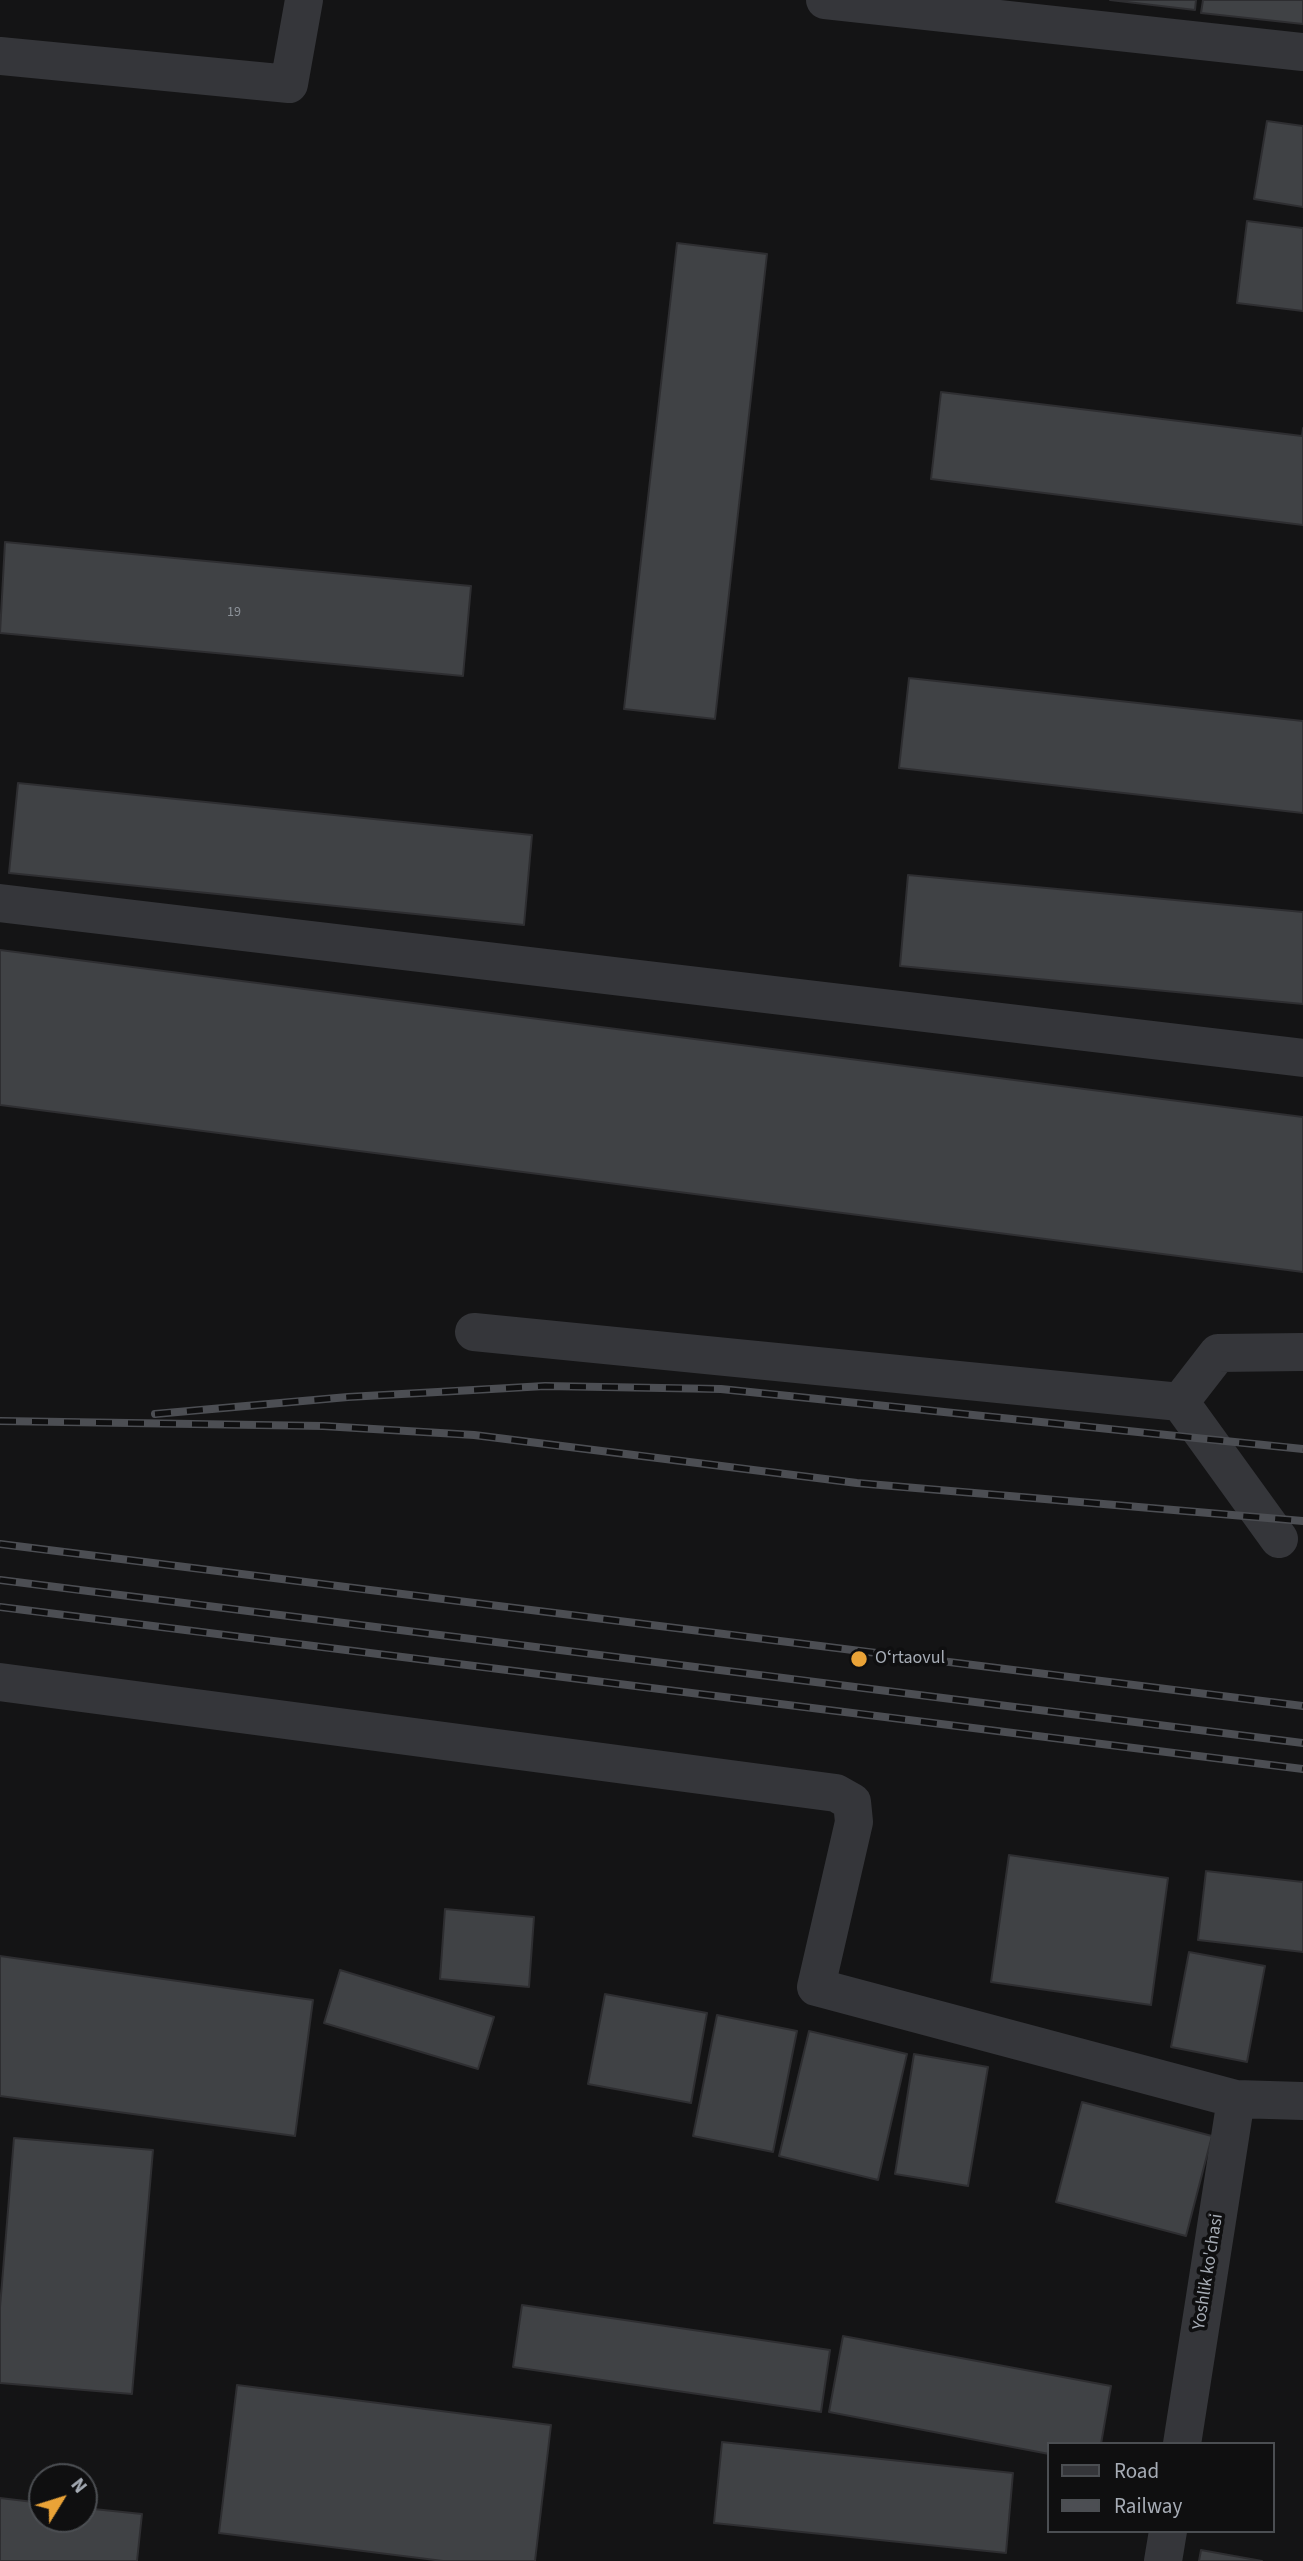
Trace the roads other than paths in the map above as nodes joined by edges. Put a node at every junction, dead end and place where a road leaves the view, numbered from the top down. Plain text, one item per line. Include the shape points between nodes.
1 (304, 0) edge
2 (825, 0) edge
3 (1303, 52) edge
4 (0, 56) edge
5 (0, 903) edge
6 (1303, 1058) edge
7 (474, 1332) dead end
8 (1303, 1352) edge
9 (1180, 1402) junction
10 (1279, 1539) dead end
11 (0, 1682) edge
12 (1236, 2099) junction
13 (1303, 2101) edge
14 (1182, 2442) edge
15 (1168, 2533) edge
16 (1163, 2561) edge

1 - 4 street via 289,84
2 - 3 street
5 - 6 street
7 - 9 street
8 - 9 street via 1218,1353
9 - 10 street
11 - 12 street via 836,1793 852,1802 855,1822 816,1987
12 - 13 street
12 - 14 street, Yoshlik ko'chasi
15 - 16 street

